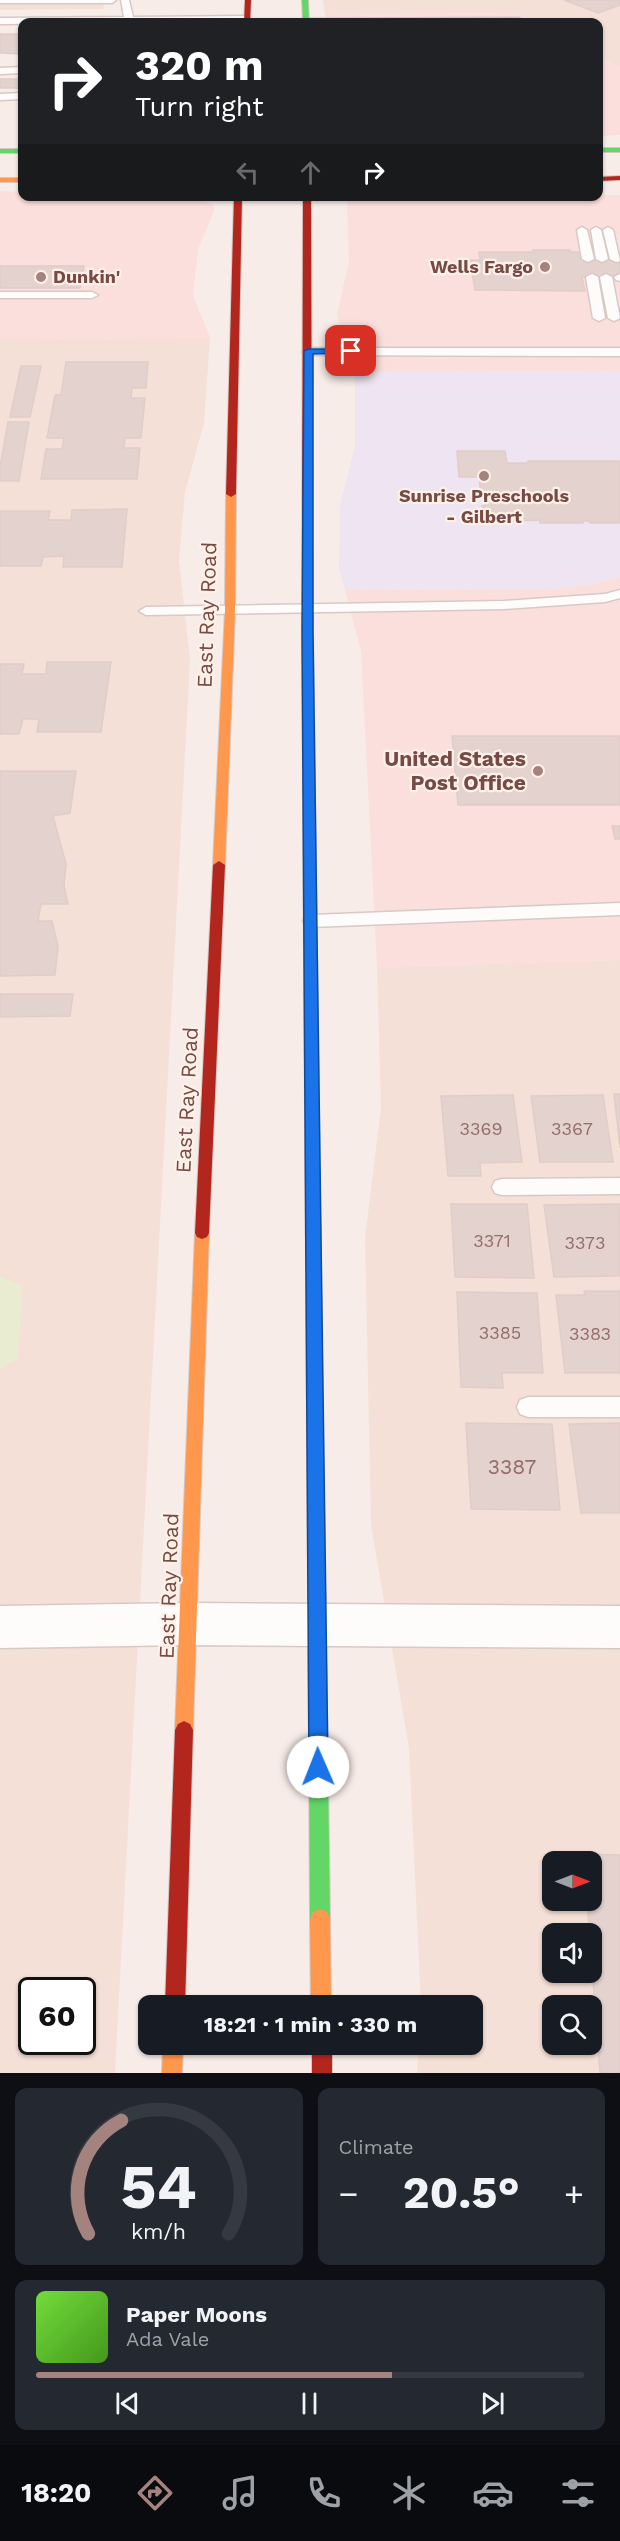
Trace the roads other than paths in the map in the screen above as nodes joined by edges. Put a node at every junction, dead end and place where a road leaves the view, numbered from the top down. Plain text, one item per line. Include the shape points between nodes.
1 (0, 0) edge
2 (112, 0) edge
3 (125, 0) edge
4 (248, 0) edge
5 (305, 0) edge
6 (129, 18) edge
7 (247, 18) edge
8 (306, 18) edge
9 (0, 21) edge
10 (18, 21) edge
11 (0, 71) edge
12 (18, 74) edge
13 (6, 86) edge
14 (603, 150) edge
15 (620, 150) edge
16 (0, 151) edge
17 (18, 151) edge
18 (620, 178) edge
19 (603, 179) edge
20 (0, 180) edge
21 (18, 180) edge
22 (238, 201) edge
23 (307, 201) edge
24 (582, 230) dead end
25 (596, 230) dead end
26 (609, 230) dead end
27 (588, 259) dead end
28 (602, 259) dead end
29 (616, 259) dead end
30 (592, 277) dead end
31 (606, 278) dead end
32 (0, 295) edge
33 (92, 295) dead end
34 (599, 318) dead end
35 (614, 318) dead end
36 (308, 351) junction
37 (620, 352) edge
38 (620, 594) edge
39 (307, 609) junction
40 (230, 610) junction
41 (146, 611) dead end
42 (620, 909) edge
43 (311, 921) junction
44 (620, 1186) edge
45 (502, 1187) dead end
46 (528, 1407) dead end
47 (620, 1407) edge
48 (188, 1624) junction
49 (316, 1624) junction
50 (0, 1627) edge
51 (620, 1627) edge
52 (175, 1995) edge
53 (321, 1995) edge
54 (173, 2055) edge
55 (322, 2055) edge
56 (172, 2073) edge
57 (322, 2073) edge

1 - 2 lane
3 - 6 lane
4 - 7 main road
5 - 8 main road
9 - 10 lane
11 - 13 lane
12 - 13 lane
14 - 15 main road
16 - 17 main road
18 - 19 main road
20 - 21 main road
22 - 40 main road, East Ray Road
23 - 36 main road
24 - 27 lane
25 - 28 lane
26 - 29 lane
30 - 34 lane
31 - 35 lane
32 - 33 lane
36 - 37 lane
36 - 39 main road
38 - 39 lane via 504,605
39 - 40 lane
39 - 43 main road
40 - 41 lane
40 - 48 main road, East Ray Road
42 - 43 lane
43 - 49 main road
44 - 45 lane
46 - 47 lane
48 - 49 street
48 - 50 street
48 - 52 main road, East Ray Road
49 - 51 street
49 - 53 main road
54 - 56 main road
55 - 57 main road

